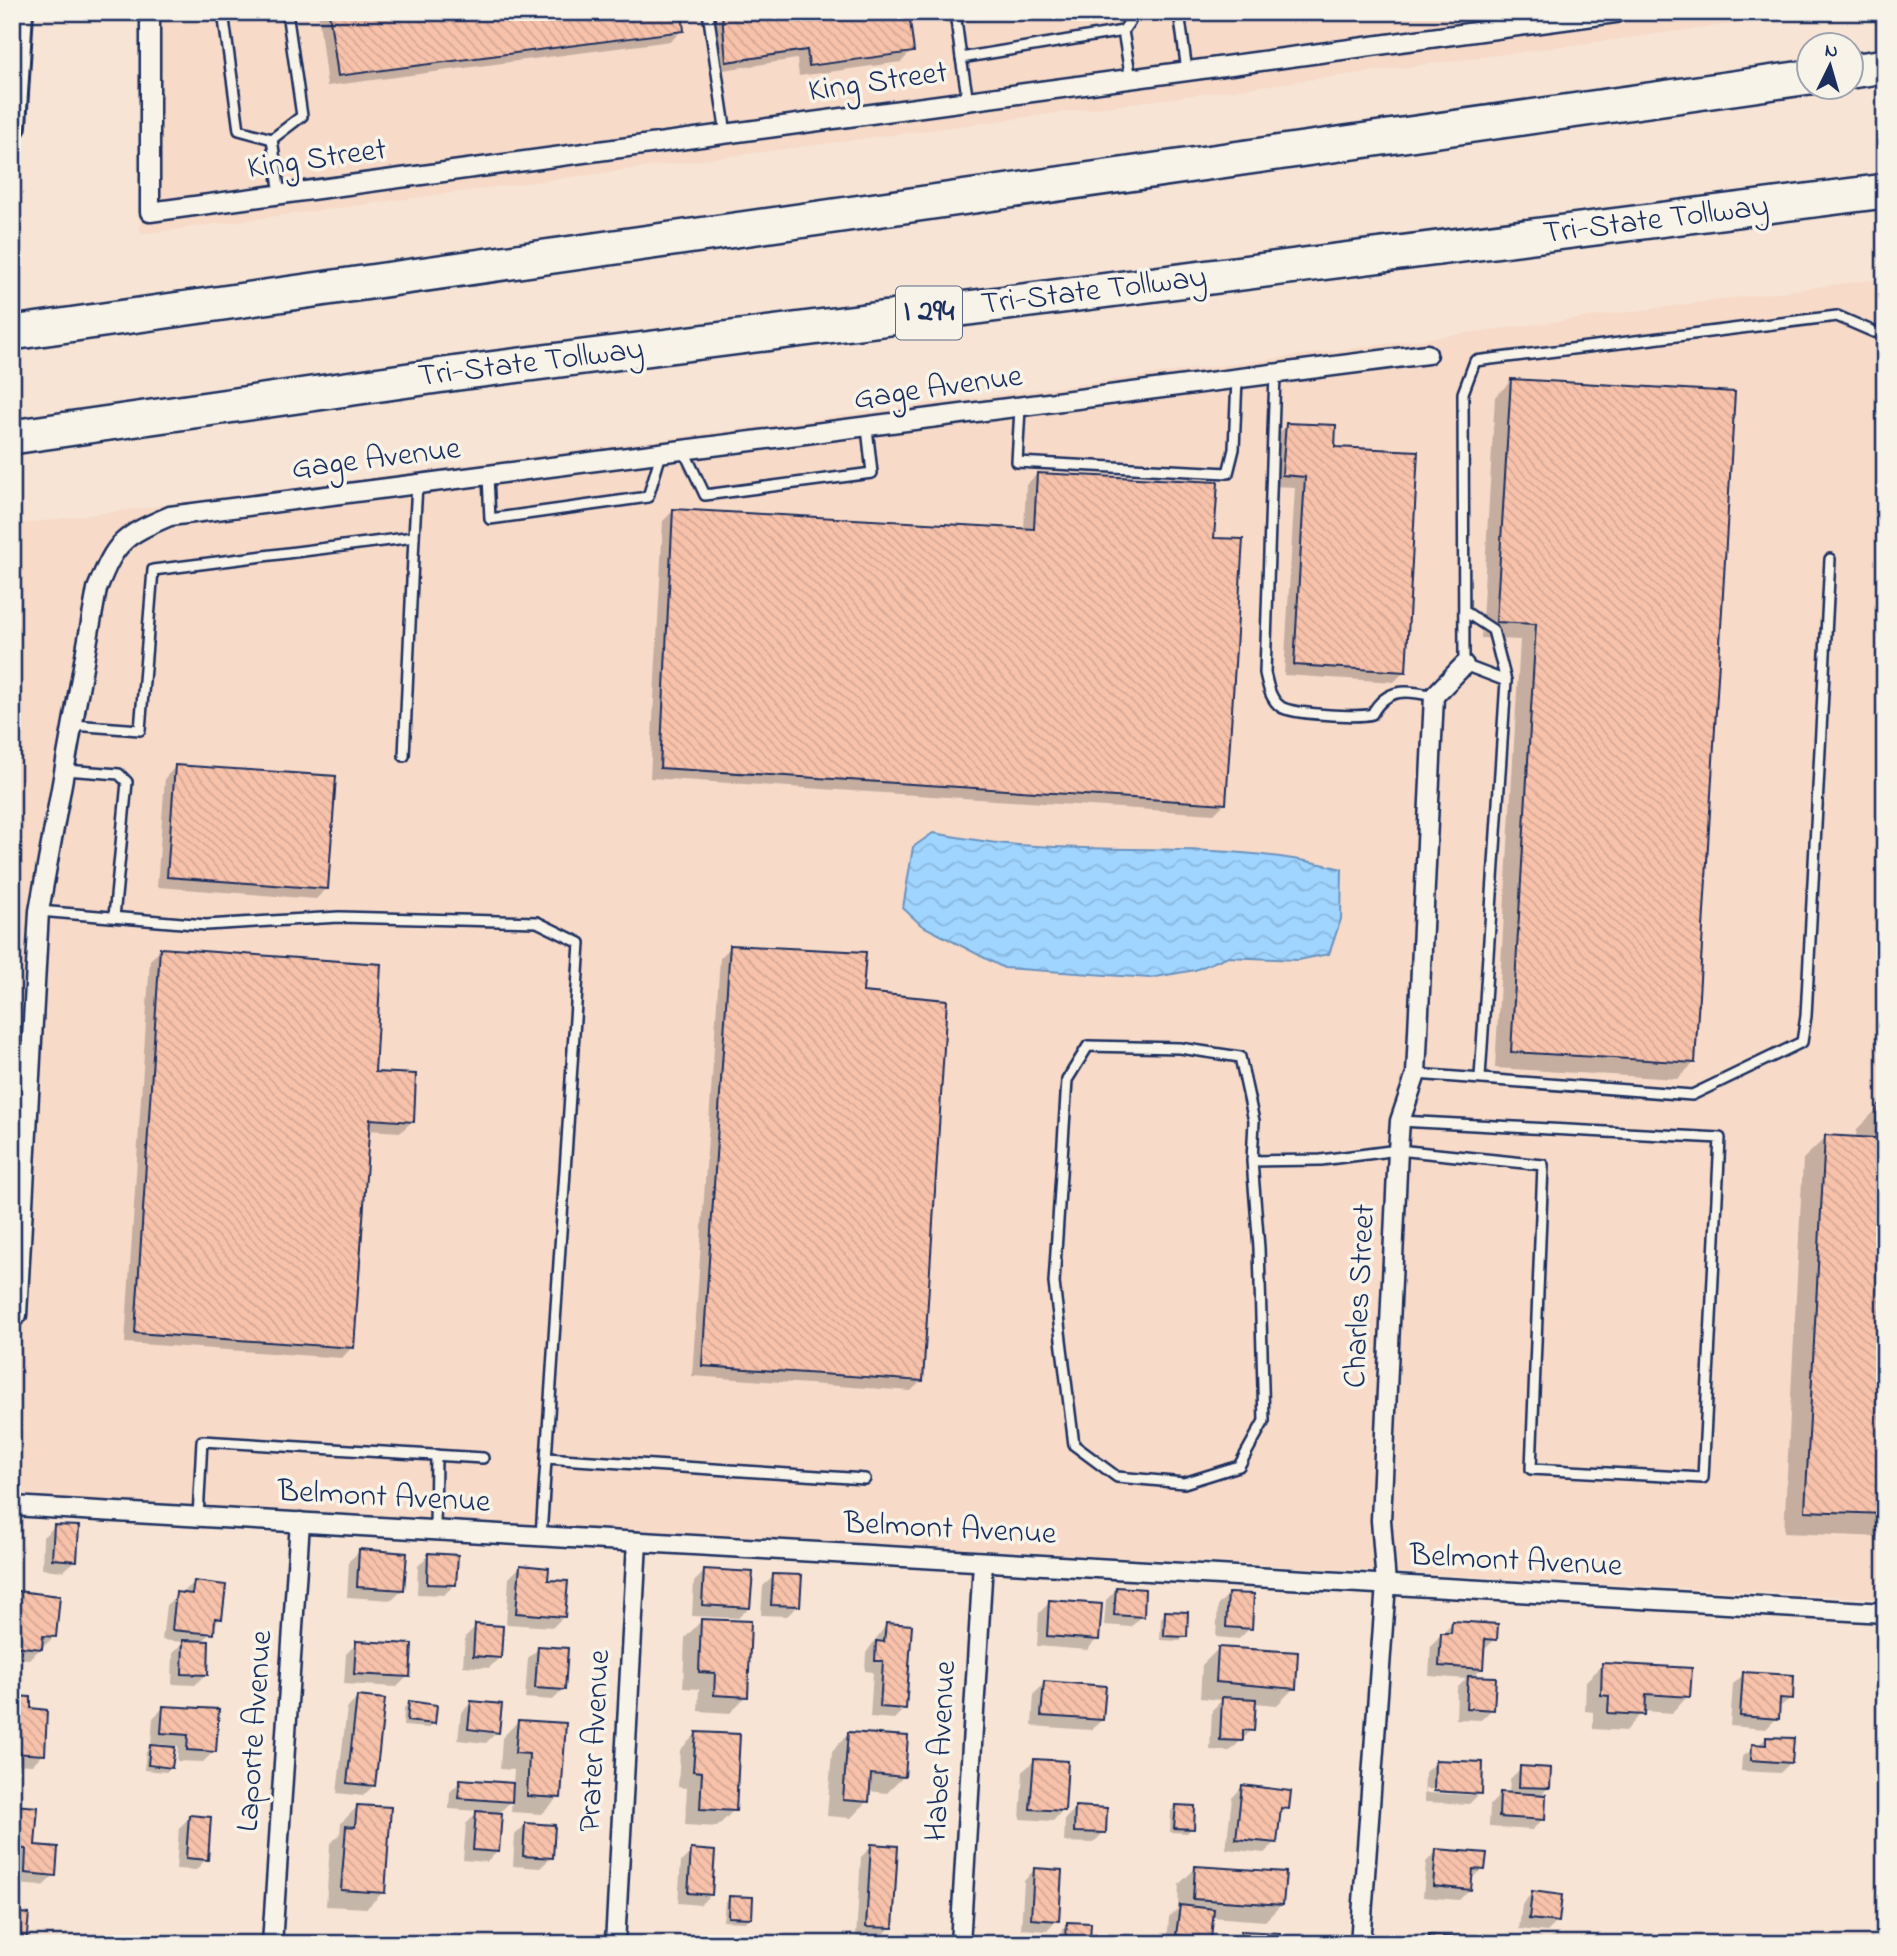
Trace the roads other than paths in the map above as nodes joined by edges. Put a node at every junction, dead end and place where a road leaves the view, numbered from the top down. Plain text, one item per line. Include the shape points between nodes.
1 (19, 12) edge
2 (149, 12) edge
3 (223, 12) edge
4 (287, 12) edge
5 (708, 12) edge
6 (955, 12) edge
7 (1136, 12) edge
8 (1179, 12) edge
9 (1615, 13) edge
10 (1123, 31) junction
11 (961, 58) junction
12 (1885, 66) edge
13 (1866, 69) edge
14 (1187, 71) junction
15 (1131, 79) junction
16 (1796, 79) edge
17 (968, 101) junction
18 (12, 126) edge
19 (726, 134) junction
20 (272, 139) junction
21 (1885, 191) edge
22 (280, 195) junction
23 (12, 332) edge
24 (1874, 332) dead end
25 (1427, 354) dead end
26 (1275, 374) junction
27 (1237, 379) junction
28 (1020, 408) junction
29 (867, 428) junction
30 (12, 437) edge
31 (684, 451) junction
32 (661, 454) junction
33 (488, 476) junction
34 (417, 485) junction
35 (414, 537) junction
36 (1829, 559) dead end
37 (1464, 611) junction
38 (1464, 665) junction
39 (1506, 681) junction
40 (1434, 696) junction
41 (73, 725) junction
42 (404, 756) dead end
43 (65, 771) junction
44 (39, 911) junction
45 (114, 917) junction
46 (1416, 1074) junction
47 (1480, 1077) junction
48 (1400, 1121) junction
49 (1398, 1150) junction
50 (1252, 1161) junction
51 (12, 1315) edge
52 (436, 1455) junction
53 (483, 1458) dead end
54 (546, 1458) junction
55 (865, 1479) dead end
56 (12, 1506) edge
57 (198, 1517) junction
58 (300, 1522) junction
59 (435, 1530) junction
60 (541, 1536) junction
61 (637, 1542) junction
62 (983, 1562) junction
63 (1385, 1584) junction
64 (1885, 1613) edge
65 (272, 1944) edge
66 (615, 1944) edge
67 (960, 1944) edge
68 (1360, 1944) edge

1 - 18 main road
2 - 22 street, King Street via 150,212
3 - 20 lane via 239,130
4 - 20 lane via 302,116
5 - 19 lane
6 - 11 lane
7 - 10 lane
8 - 14 lane
9 - 14 street, King Street
10 - 11 lane
10 - 15 lane
11 - 17 lane
12 - 13 highway
14 - 15 street, King Street
15 - 17 street, King Street
16 - 23 highway
17 - 19 street, King Street
19 - 22 street, King Street
20 - 22 lane
21 - 30 highway, Tri-State Tollway / I 294 via 458,373
24 - 37 lane via 1837,316 1475,360 1463,393
25 - 26 street, Gage Avenue
26 - 27 street, Gage Avenue
26 - 40 lane via 1265,673 1272,698 1283,708 1359,718 1372,714 1382,698 1394,694 1413,691
27 - 28 street, Gage Avenue
27 - 28 lane via 1234,449 1228,473 1017,462
28 - 29 street, Gage Avenue
29 - 31 street, Gage Avenue
29 - 31 lane via 872,473 705,495
31 - 32 street, Gage Avenue
32 - 33 street, Gage Avenue
32 - 33 lane via 648,497 490,519
33 - 34 street, Gage Avenue
34 - 35 lane
34 - 41 street, Gage Avenue via 170,516 133,532 110,558 97,589
35 - 41 lane via 153,570 140,730
35 - 42 lane
36 - 47 lane via 1802,1042 1692,1095
37 - 38 lane
37 - 39 lane via 1493,630
38 - 39 lane
38 - 40 street
39 - 47 lane
40 - 46 street, Charles Street
41 - 43 street, Gage Avenue
43 - 44 street, Gage Avenue
43 - 45 lane via 119,774 127,782
44 - 45 lane
44 - 51 street, Gage Avenue via 17,1315
45 - 54 lane via 206,925 339,917 537,922 580,943
46 - 47 lane
46 - 48 street, Charles Street
48 - 49 street, Charles Street
48 - 49 lane via 1720,1138 1703,1478 1531,1469 1544,1165
49 - 50 lane via 1321,1160
49 - 63 street, Charles Street via 1381,1520
50 - 50 lane via 1264,1422 1239,1466 1184,1483 1117,1477 1074,1446 1054,1283 1066,1080 1088,1046 1180,1048 1240,1057 1254,1121
52 - 53 lane
52 - 57 lane via 202,1441
52 - 59 lane
54 - 55 lane
54 - 60 lane
56 - 57 street, Belmont Avenue
57 - 58 street, Belmont Avenue
58 - 59 street, Belmont Avenue
58 - 65 street, Laporte Avenue
59 - 60 street, Belmont Avenue
60 - 61 street, Belmont Avenue
61 - 62 street, Belmont Avenue
61 - 66 street, Prater Avenue
62 - 63 street, Belmont Avenue
62 - 67 street, Haber Avenue
63 - 64 street, Belmont Avenue
63 - 68 street, Charles Street

